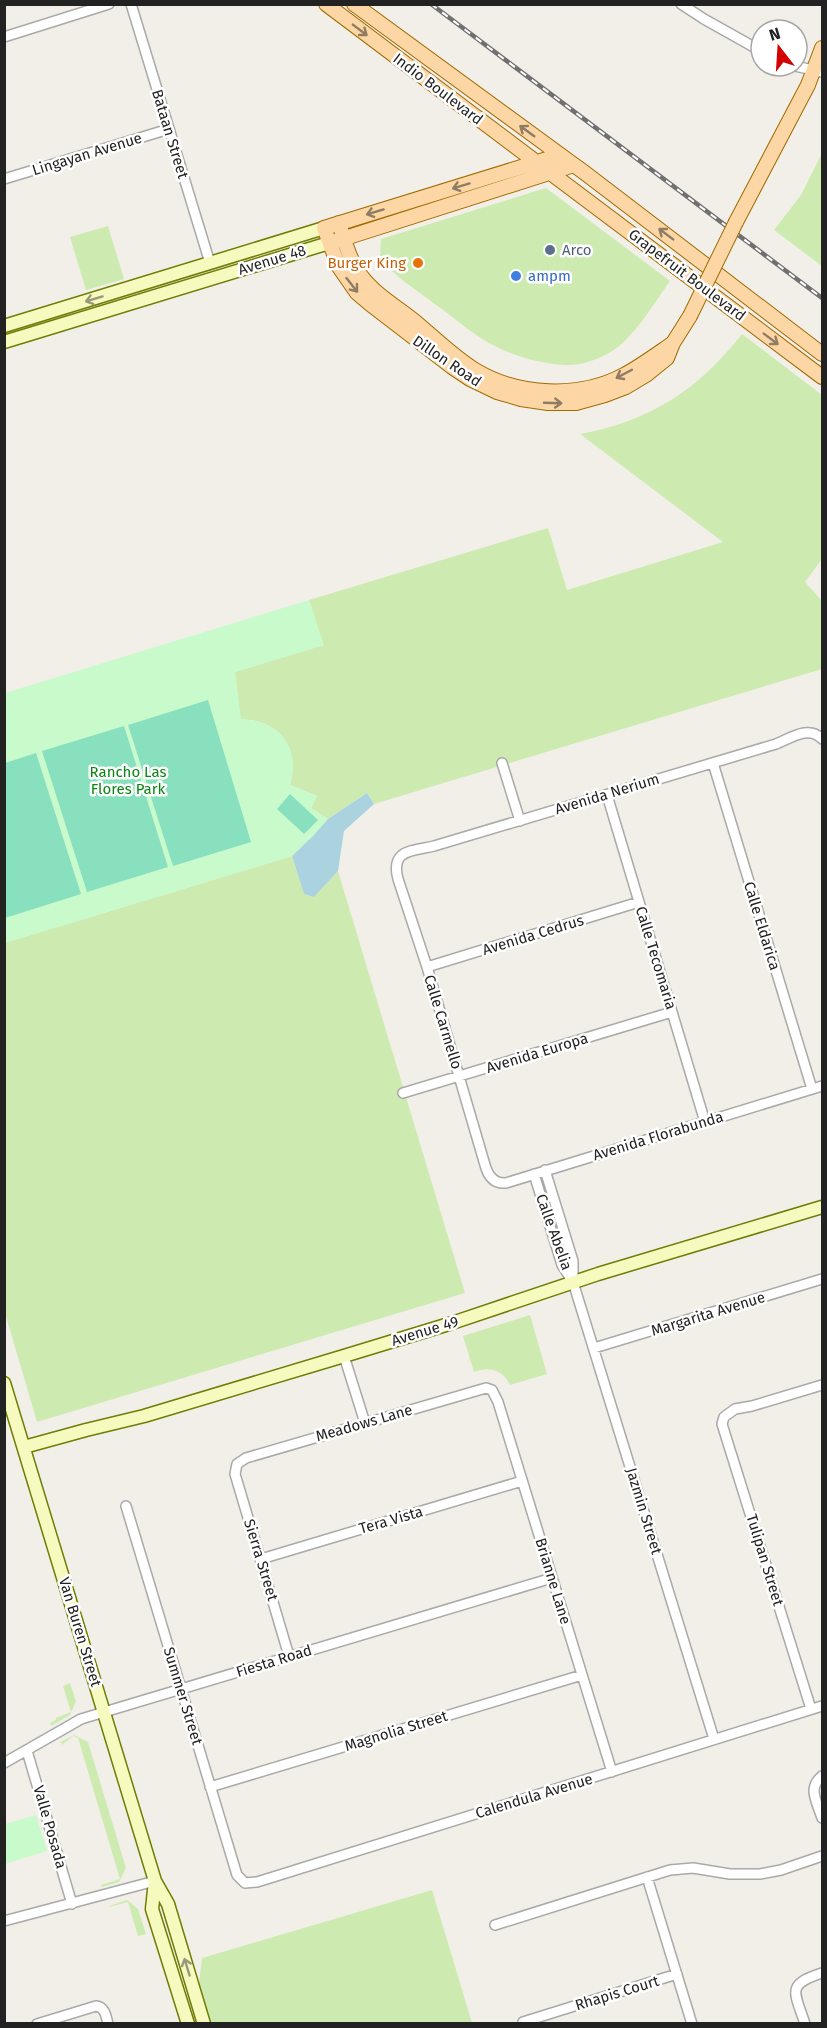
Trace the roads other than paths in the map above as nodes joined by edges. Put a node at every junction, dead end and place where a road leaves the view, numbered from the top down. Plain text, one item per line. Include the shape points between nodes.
1 (110, 4) edge
2 (131, 4) edge
3 (326, 4) edge
4 (354, 4) edge
5 (681, 4) edge
6 (4, 37) edge
7 (749, 44) edge
8 (822, 48) edge
9 (818, 71) edge
10 (169, 129) junction
11 (560, 155) junction
12 (536, 162) junction
13 (574, 165) junction
14 (551, 173) junction
15 (4, 179) edge
16 (339, 224) junction
17 (324, 228) junction
18 (344, 239) junction
19 (329, 243) junction
20 (210, 263) junction
21 (101, 312) junction
22 (4, 326) edge
23 (4, 342) edge
24 (673, 343) junction
25 (822, 354) edge
26 (822, 377) edge
27 (821, 737) edge
28 (713, 763) junction
29 (502, 764) dead end
30 (607, 795) junction
31 (520, 821) junction
32 (398, 861) joint
33 (639, 902) junction
34 (427, 967) junction
35 (672, 1012) junction
36 (459, 1076) junction
37 (822, 1086) edge
38 (812, 1089) junction
39 (403, 1094) dead end
40 (705, 1122) junction
41 (545, 1170) junction
42 (534, 1174) junction
43 (495, 1181) joint
44 (822, 1207) edge
45 (822, 1279) edge
46 (573, 1282) junction
47 (594, 1348) junction
48 (344, 1356) junction
49 (4, 1383) edge
50 (822, 1385) edge
51 (492, 1390) joint
52 (365, 1423) junction
53 (24, 1447) junction
54 (237, 1464) joint
55 (522, 1482) junction
56 (126, 1506) dead end
57 (261, 1559) junction
58 (552, 1578) junction
59 (290, 1656) junction
60 (582, 1675) junction
61 (181, 1689) junction
62 (822, 1706) edge
63 (811, 1709) junction
64 (105, 1712) junction
65 (714, 1739) junction
66 (27, 1751) junction
67 (4, 1763) edge
68 (612, 1772) junction
69 (822, 1776) edge
70 (210, 1787) junction
71 (822, 1818) edge
72 (822, 1856) edge
73 (647, 1877) junction
74 (155, 1881) junction
75 (245, 1883) joint
76 (72, 1904) junction
77 (4, 1921) edge
78 (495, 1925) dead end
79 (822, 1973) edge
80 (677, 1974) junction
81 (523, 2022) edge
82 (37, 2024) edge
83 (108, 2024) edge
84 (188, 2024) edge
85 (204, 2024) edge
86 (692, 2024) edge
87 (805, 2024) edge

1 - 6 street
2 - 10 street, Bataan Street
3 -> 12 main road, Indio Boulevard
11 -> 4 main road, Indio Boulevard
5 - 7 street
8 - 9 main road, Dillon Road
9 - 24 main road, Dillon Road, bridge
10 - 15 street, Lingayan Avenue
10 - 20 street, Bataan Street
11 - 12 main road, Avenue 48
11 - 13 main road, Indio Boulevard
12 - 14 main road, Indio Boulevard
12 -> 16 main road, Avenue 48
13 - 14 main road, Avenue 48
25 -> 13 main road, Grapefruit Boulevard
14 - 18 main road, Avenue 48
14 -> 26 main road, Grapefruit Boulevard
16 - 17 main road, Avenue 48
16 - 18 main road, Dillon Road
17 - 19 main road, Dillon Road
17 - 20 street, Avenue 48
18 - 19 main road, Avenue 48
24 -> 18 main road, Dillon Road via 601,385 558,392 510,385 475,370 378,293 357,272
19 - 21 street, Avenue 48
19 -> 24 main road, Dillon Road via 344,275 369,304 452,367 478,384 507,395 558,403 606,395 655,368 667,358
20 - 21 street via 204,274 118,300
20 -> 22 street, Avenue 48
21 - 23 street, Avenue 48
27 - 28 street, Avenida Nerium via 806,732
28 - 30 street, Avenida Nerium
28 - 38 street, Calle Eldarica
29 - 31 street
30 - 31 street, Avenida Nerium
30 - 33 street, Calle Tecomaria
31 - 32 street, Avenida Nerium via 406,852
32 - 34 street, Calle Carmello via 396,872
33 - 34 street, Avenida Cedrus
33 - 35 street, Calle Tecomaria
34 - 36 street, Calle Carmello
35 - 36 street, Avenida Europa
35 - 40 street, Calle Tecomaria
36 - 39 street, Avenida Europa
36 - 43 street, Calle Carmello via 485,1166
37 - 38 street, Avenida Florabunda
38 - 40 street, Avenida Florabunda
40 - 41 street, Avenida Florabunda
41 - 42 street, Avenida Florabunda
41 - 46 street, Calle Abelia via 573,1261
42 - 43 street, Avenida Florabunda via 506,1183
42 - 46 street, Calle Abelia via 562,1265
44 - 46 street, Avenue 49
45 - 47 street, Margarita Avenue
46 - 47 street, Jazmin Street
46 - 48 street, Avenue 49
47 - 65 street, Jazmin Street
48 - 52 street
48 - 53 street, Avenue 49 via 144,1416
49 - 53 street, Van Buren Street
50 - 63 street, Tulipan Street via 729,1412 722,1424
51 - 52 street, Meadows Lane via 478,1389
51 - 55 street, Brianne Lane
52 - 54 street, Meadows Lane
53 - 64 street, Van Buren Street
54 - 57 street, Sierra Street via 235,1474
55 - 57 street, Tera Vista
55 - 58 street, Brianne Lane
56 - 61 street, Summer Street
57 - 59 street, Sierra Street
58 - 59 street, Fiesta Road
58 - 60 street, Brianne Lane
59 - 61 street, Fiesta Road
60 - 68 street, Brianne Lane
60 - 70 street, Magnolia Street
61 - 64 street, Fiesta Road
61 - 70 street, Summer Street
62 - 63 street, Calendula Avenue
63 - 65 street, Calendula Avenue
64 - 66 street, Fiesta Road via 81,1719
64 - 74 street, Van Buren Street
65 - 68 street, Calendula Avenue
66 - 67 street, Fiesta Road
66 - 76 street, Valle Posada
68 - 75 street, Calendula Avenue
69 - 71 street via 813,1790
70 - 75 street, Summer Street via 237,1875
72 - 73 street via 760,1874 693,1868
73 - 78 street
73 - 80 street
74 - 76 street
74 - 84 street, Van Buren Street via 152,1909
85 -> 74 street, Van Buren Street via 168,1904
76 - 77 street
79 - 87 street via 797,1984 795,1991
80 - 81 street, Rhapis Court
80 - 86 street
82 - 83 street via 96,2006

